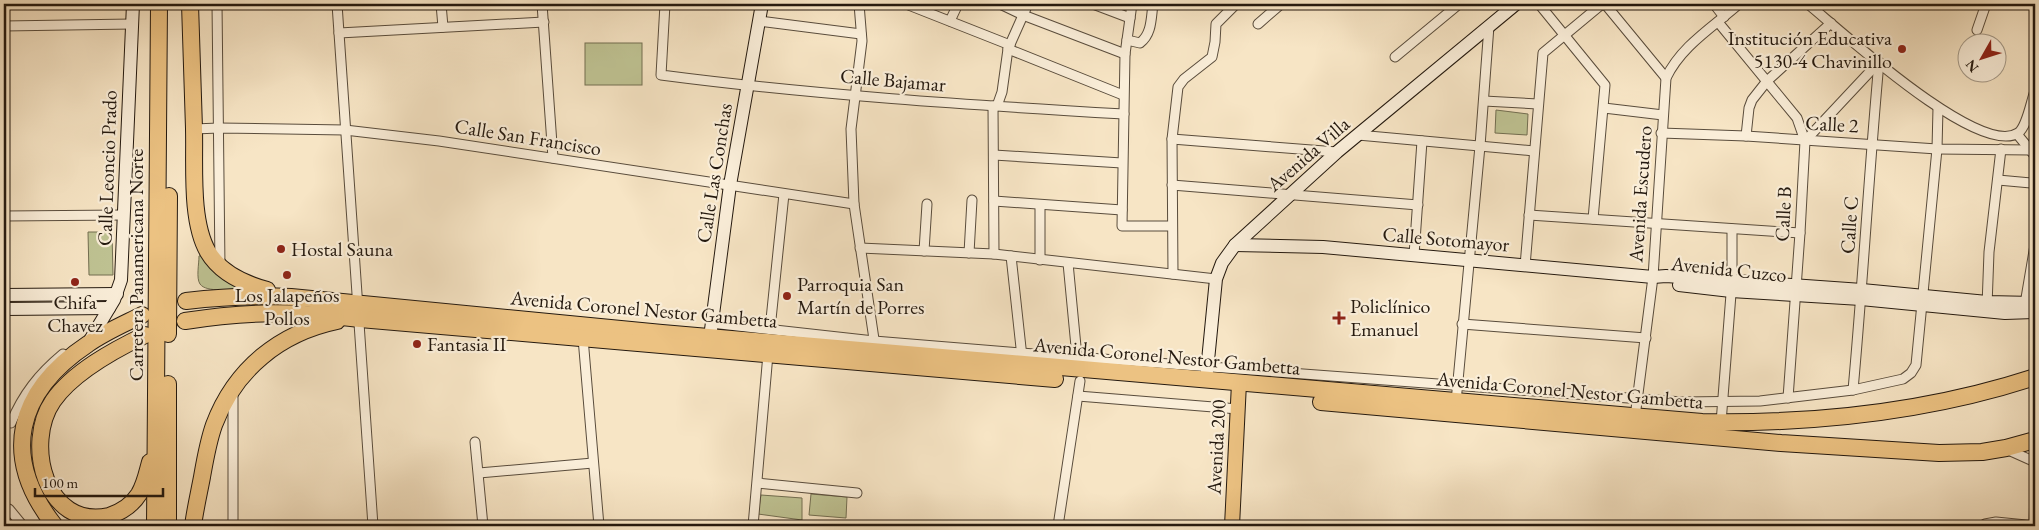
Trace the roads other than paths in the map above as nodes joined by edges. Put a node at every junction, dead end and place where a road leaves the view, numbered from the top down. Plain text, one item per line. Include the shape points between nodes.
1 (132, 4) edge
2 (159, 4) edge
3 (169, 4) edge
4 (190, 4) edge
5 (217, 4) edge
6 (336, 4) edge
7 (441, 4) edge
8 (542, 4) edge
9 (552, 4) edge
10 (665, 4) edge
11 (762, 4) edge
12 (859, 4) edge
13 (906, 4) edge
14 (958, 4) edge
15 (1000, 4) edge
16 (1028, 4) edge
17 (1093, 4) edge
18 (1132, 4) edge
19 (1152, 4) edge
20 (1236, 4) edge
21 (1281, 4) edge
22 (1459, 4) edge
23 (1516, 4) edge
24 (1539, 4) edge
25 (1603, 4) edge
26 (1714, 4) edge
27 (1739, 4) edge
28 (1808, 4) edge
29 (1986, 4) edge
30 (1023, 16) junction
31 (1130, 18) junction
32 (1721, 19) junction
33 (950, 21) junction
34 (544, 22) junction
35 (758, 22) junction
36 (1831, 23) junction
37 (132, 24) junction
38 (1258, 24) dead end
39 (4, 26) edge
40 (1489, 26) junction
41 (443, 28) junction
42 (1977, 30) dead end
43 (339, 33) junction
44 (861, 34) junction
45 (1564, 35) junction
46 (1127, 40) junction
47 (1009, 47) junction
48 (1125, 54) junction
49 (1395, 57) dead end
50 (1879, 62) junction
51 (1666, 78) junction
52 (1767, 82) junction
53 (746, 86) junction
54 (2035, 91) edge
55 (855, 94) junction
56 (1123, 95) junction
57 (1484, 101) junction
58 (1538, 104) junction
59 (995, 106) junction
60 (1604, 108) junction
61 (1938, 108) junction
62 (1124, 114) junction
63 (1663, 115) junction
64 (219, 128) junction
65 (194, 129) junction
66 (346, 130) junction
67 (1661, 133) junction
68 (2017, 134) junction
69 (1358, 135) junction
70 (1746, 136) junction
71 (1172, 139) junction
72 (1422, 141) junction
73 (1805, 141) junction
74 (1871, 144) junction
75 (1480, 146) junction
76 (1937, 149) junction
77 (2001, 149) junction
78 (1534, 151) junction
79 (1338, 152) junction
80 (2033, 153) edge
81 (994, 155) junction
82 (553, 158) junction
83 (1122, 163) junction
84 (1998, 180) junction
85 (2035, 182) edge
86 (730, 185) junction
87 (1172, 185) junction
88 (784, 194) junction
89 (1288, 196) junction
90 (972, 200) dead end
91 (994, 201) junction
92 (854, 204) junction
93 (927, 204) dead end
94 (1040, 205) junction
95 (1418, 205) junction
96 (1122, 210) junction
97 (124, 215) junction
98 (1529, 215) junction
99 (4, 216) edge
100 (1593, 219) junction
101 (1656, 224) junction
102 (1172, 226) junction
103 (1732, 228) junction
104 (1800, 233) junction
105 (1235, 245) junction
106 (2035, 245) edge
107 (860, 248) junction
108 (924, 251) junction
109 (969, 253) junction
110 (994, 254) junction
111 (1414, 255) junction
112 (1011, 256) junction
113 (1040, 260) junction
114 (1469, 260) junction
115 (1068, 263) junction
116 (1525, 266) junction
117 (220, 267) junction
118 (1173, 274) junction
119 (1653, 277) junction
120 (1216, 279) junction
121 (1731, 286) junction
122 (1796, 290) junction
123 (117, 294) junction
124 (1862, 294) junction
125 (4, 295) edge
126 (291, 297) junction
127 (186, 301) dead end
128 (1922, 301) junction
129 (2030, 304) edge
130 (1986, 306) junction
131 (109, 308) junction
132 (4, 309) edge
133 (359, 312) junction
134 (2035, 312) edge
135 (142, 315) dead end
136 (185, 321) dead end
137 (1462, 324) junction
138 (98, 329) junction
139 (770, 329) junction
140 (756, 334) junction
141 (145, 335) dead end
142 (710, 336) junction
143 (784, 337) junction
144 (583, 338) junction
145 (1646, 338) junction
146 (87, 344) junction
147 (875, 346) junction
148 (768, 354) junction
149 (1077, 357) junction
150 (1022, 359) junction
151 (1207, 374) junction
152 (2035, 377) edge
153 (1456, 385) junction
154 (233, 388) junction
155 (1079, 389) junction
156 (1239, 389) junction
157 (1853, 390) junction
158 (1788, 398) junction
159 (1638, 399) junction
160 (1456, 402) junction
161 (1724, 402) junction
162 (1635, 417) junction
163 (12, 423) edge
164 (1721, 423) junction
165 (2035, 440) edge
166 (475, 442) dead end
167 (156, 443) junction
168 (2006, 448) junction
169 (2035, 462) edge
170 (593, 463) junction
171 (479, 473) junction
172 (758, 483) junction
173 (2035, 489) edge
174 (857, 493) dead end
175 (4, 509) edge
176 (1985, 524) dead end
177 (23, 526) edge
178 (54, 526) edge
179 (155, 526) edge
180 (168, 526) edge
181 (193, 526) edge
182 (233, 526) edge
183 (373, 526) edge
184 (483, 526) edge
185 (599, 526) edge
186 (753, 526) edge
187 (1058, 526) edge
188 (1232, 526) edge
189 (2035, 526) edge

1 - 37 street, Calle Leoncio Prado
2 - 167 highway, Carretera Panamericana Norte
3 - 180 highway, Carretera Panamericana Norte
4 - 65 highway
5 - 64 street
6 - 43 street
7 - 41 street
8 - 9 street
8 - 34 street
10 - 53 street, Calle Bajamar via 661,75
11 - 35 street, Calle Las Conchas
12 - 44 street
13 - 33 street
14 - 33 street
15 - 30 street
16 - 30 street
17 - 31 street
18 - 31 street
19 - 46 street via 1145,39 1140,43
20 - 71 street via 1216,24 1212,57 1178,87
21 - 38 street
22 - 49 street
23 - 40 street, Avenida Villa
24 - 45 street
25 - 45 street
25 - 51 street
26 - 32 street
27 - 32 street, Avenida Escudero
28 - 36 street
29 - 42 street
30 - 47 street
30 - 48 street
31 - 46 street
32 - 51 street, Avenida Escudero via 1685,49
32 - 52 street
33 - 47 street
34 - 41 street
34 - 82 street
35 - 44 street
35 - 53 street, Calle Las Conchas
36 - 50 street
36 - 52 street
37 - 39 street
37 - 97 street, Calle Leoncio Prado
40 - 57 street
40 - 69 street, Avenida Villa
41 - 43 street
43 - 66 street
44 - 55 street
45 - 58 street via 1543,53
45 - 60 street via 1605,85
46 - 48 street
47 - 56 street
47 - 59 street via 1002,92
48 - 56 street
50 - 61 street
50 - 73 street
50 - 74 street, Calle C
51 - 63 street, Avenida Escudero
52 - 70 street via 1748,108
52 - 73 street via 1797,118
53 - 55 street, Calle Bajamar
53 - 86 street, Calle Las Conchas
54 - 68 street via 2023,129
55 - 59 street, Calle Bajamar
55 - 92 street via 851,129
56 - 62 street
57 - 58 street
57 - 75 street
58 - 78 street
59 - 62 street, Calle Bajamar
59 - 81 street
60 - 63 street
60 - 100 street
61 - 68 street via 1987,133
61 - 76 street
62 - 83 street
63 - 67 street, Avenida Escudero
64 - 65 street, Calle San Francisco
64 - 66 street, Calle San Francisco
64 - 117 street
65 - 117 highway via 198,221 208,252
66 - 82 street, Calle San Francisco
66 - 133 street
67 - 70 street, Calle 2
67 - 101 street, Avenida Escudero
68 - 80 street
69 - 72 street
69 - 79 street, Avenida Villa
70 - 73 street, Calle 2
71 - 79 street
71 - 87 street
72 - 75 street
72 - 95 street
73 - 74 street, Calle 2
73 - 104 street, Calle B
74 - 76 street, Calle 2
74 - 124 street, Calle C
75 - 78 street
75 - 114 street
76 - 77 street, Calle 2
76 - 128 street
77 - 80 street, Calle 2
77 - 84 street
78 - 98 street
79 - 89 street, Avenida Villa
81 - 83 street
81 - 91 street
82 - 86 street, Calle San Francisco
83 - 96 street
84 - 85 street
84 - 130 street
86 - 88 street, Calle San Francisco
86 - 142 street, Calle Las Conchas
87 - 89 street
87 - 102 street
88 - 92 street, Calle San Francisco
88 - 139 street
89 - 95 street
89 - 105 street, Avenida Villa
90 - 109 street
91 - 94 street
91 - 110 street
92 - 107 street
93 - 108 street
94 - 96 street
94 - 113 street
95 - 111 street
96 - 102 street via 1122,226
97 - 99 street
97 - 123 street, Calle Leoncio Prado via 121,280
98 - 100 street
98 - 116 street
100 - 101 street
101 - 103 street
101 - 119 street, Avenida Escudero
102 - 118 street
103 - 104 street
103 - 121 street
104 - 122 street, Calle B
105 - 111 street, Calle Sotomayor via 1323,246
105 - 120 street, Avenida Villa via 1222,263
106 - 129 street
107 - 108 street
107 - 147 street
108 - 109 street
109 - 110 street
110 - 112 street
111 - 114 street, Calle Sotomayor
112 - 113 street
112 - 150 street
113 - 115 street
114 - 116 street, Calle Sotomayor
114 - 137 street
115 - 118 street
115 - 149 street
116 - 119 street, Calle Sotomayor
117 - 126 highway via 252,286
118 - 120 street
119 - 121 street, Avenida Cuzco via 1666,283
119 - 145 street, Avenida Escudero
120 - 151 street, Avenida Villa
121 - 122 street, Avenida Cuzco
121 - 161 street
122 - 124 street, Avenida Cuzco
122 - 158 street, Calle B
123 - 125 street
123 - 131 street, Calle Leoncio Prado
124 - 128 street, Avenida Cuzco
124 - 157 street, Calle C
126 - 127 highway via 256,295
126 - 133 highway, Avenida Coronel Nestor Gambetta
128 - 130 street, Avenida Cuzco
128 - 157 street via 1916,365 1911,373 1903,378
129 - 130 street, Avenida Cuzco
130 - 134 street, Avenida Cuzco via 2014,314
131 - 132 street
131 - 138 street, Calle Leoncio Prado
133 - 136 highway via 228,314
133 - 142 highway, Avenida Coronel Nestor Gambetta
133 - 144 highway, Avenida Coronel Nestor Gambetta
133 - 154 highway via 284,340 257,360
133 - 183 street
135 - 146 highway
137 - 145 street
137 - 153 street
138 - 146 street, Calle Leoncio Prado
138 - 163 street, Calle Leoncio Prado via 47,367 24,395
139 - 140 street
139 - 143 street
140 - 142 highway, Avenida Coronel Nestor Gambetta
140 - 143 highway, Avenida Coronel Nestor Gambetta
141 - 167 highway via 105,356 53,400 42,425 39,459 46,482 59,502 81,516 104,517 126,508 139,494
142 - 144 highway, Avenida Coronel Nestor Gambetta
142 - 148 highway, Avenida Coronel Nestor Gambetta
143 - 147 highway, Avenida Coronel Nestor Gambetta
144 - 170 street
145 - 159 street, Avenida Escudero
146 - 163 highway via 45,382
147 - 150 highway, Avenida Coronel Nestor Gambetta
148 - 155 highway, Avenida Coronel Nestor Gambetta
148 - 172 street
149 - 150 street
149 - 151 street
150 - 151 highway, Avenida Coronel Nestor Gambetta
151 - 156 highway, Avenida Coronel Nestor Gambetta
152 - 164 highway, Avenida Coronel Nestor Gambetta via 1945,401 1876,413 1815,420
153 - 156 street
153 - 159 street
153 - 160 street
154 - 181 highway via 208,446
154 - 182 street
155 - 156 highway, Avenida Coronel Nestor Gambetta
155 - 187 street
156 - 160 highway, Avenida Coronel Nestor Gambetta
156 - 168 highway, Avenida Coronel Nestor Gambetta via 1781,443 1963,454
156 - 188 main road, Avenida 200
157 - 158 street
158 - 161 street
159 - 161 street
159 - 162 street, Avenida Escudero
160 - 162 highway, Avenida Coronel Nestor Gambetta
161 - 164 street
162 - 164 highway, Avenida Coronel Nestor Gambetta
163 - 178 highway via 23,474 34,499
165 - 168 highway, Avenida Coronel Nestor Gambetta
166 - 171 street
167 - 179 highway, Carretera Panamericana Norte
168 - 169 street
170 - 171 street
170 - 185 street
171 - 184 street
172 - 174 street
172 - 186 street
173 - 189 street
175 - 177 street via 9,509
176 - 189 street

